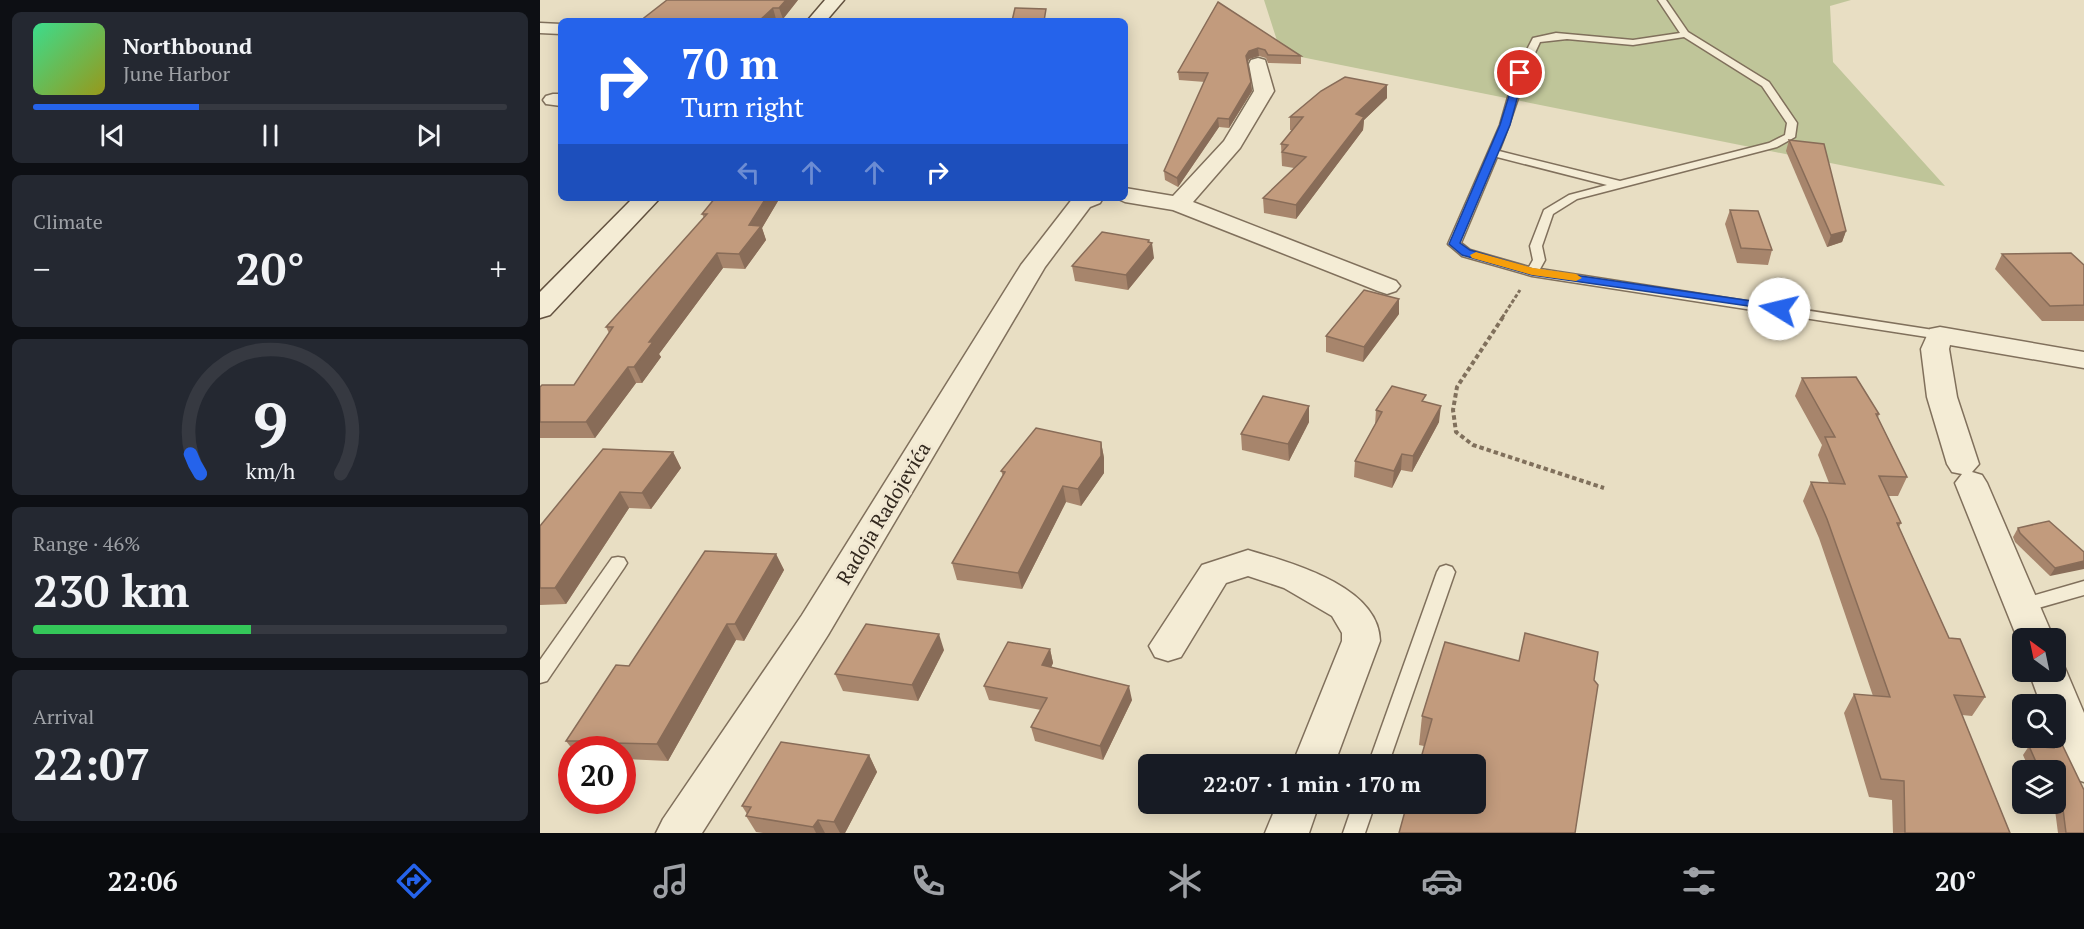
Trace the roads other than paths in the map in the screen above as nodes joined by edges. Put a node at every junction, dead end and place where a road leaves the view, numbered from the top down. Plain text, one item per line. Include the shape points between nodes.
1 (835, 0) edge
2 (1662, 0) edge
3 (819, 18) edge
4 (540, 28) edge
5 (558, 29) edge
6 (1685, 34) junction
7 (1258, 64) dead end
8 (1493, 153) junction
9 (1618, 184) junction
10 (1128, 196) edge
11 (644, 201) edge
12 (1084, 201) edge
13 (1178, 204) junction
14 (1532, 272) junction
15 (1388, 286) dead end
16 (540, 309) edge
17 (1940, 335) junction
18 (2084, 360) edge
19 (618, 563) dead end
20 (1446, 572) dead end
21 (2084, 588) edge
22 (2021, 606) junction
23 (2030, 628) edge
24 (1168, 645) dead end
25 (540, 675) edge
26 (2052, 682) edge
27 (1317, 754) edge
28 (1382, 754) edge
29 (2084, 764) edge
30 (1294, 814) edge
31 (1361, 814) edge
32 (678, 833) edge
33 (1287, 833) edge
34 (1354, 833) edge

1 - 3 street
2 - 6 lane
4 - 5 street
6 - 8 lane via 1623,43 1555,36 1536,40 1520,73
6 - 9 lane via 1766,84 1792,123 1790,137
7 - 13 street via 1264,91 1233,144
8 - 9 lane
8 - 14 lane via 1454,244 1466,253
9 - 14 lane via 1573,197 1548,212 1536,246 1539,260
10 - 13 street
11 - 16 street
12 - 32 street, Radoja Radojevića via 1035,265 814,625
13 - 15 street
14 - 17 lane
17 - 18 street
17 - 22 street via 1935,349 1940,386 1967,473
19 - 25 lane
20 - 28 lane
21 - 22 lane
22 - 23 street
24 - 27 street via 1214,574 1248,563 1296,579 1345,606 1361,631 1361,640
26 - 29 street
30 - 33 street
31 - 34 lane

